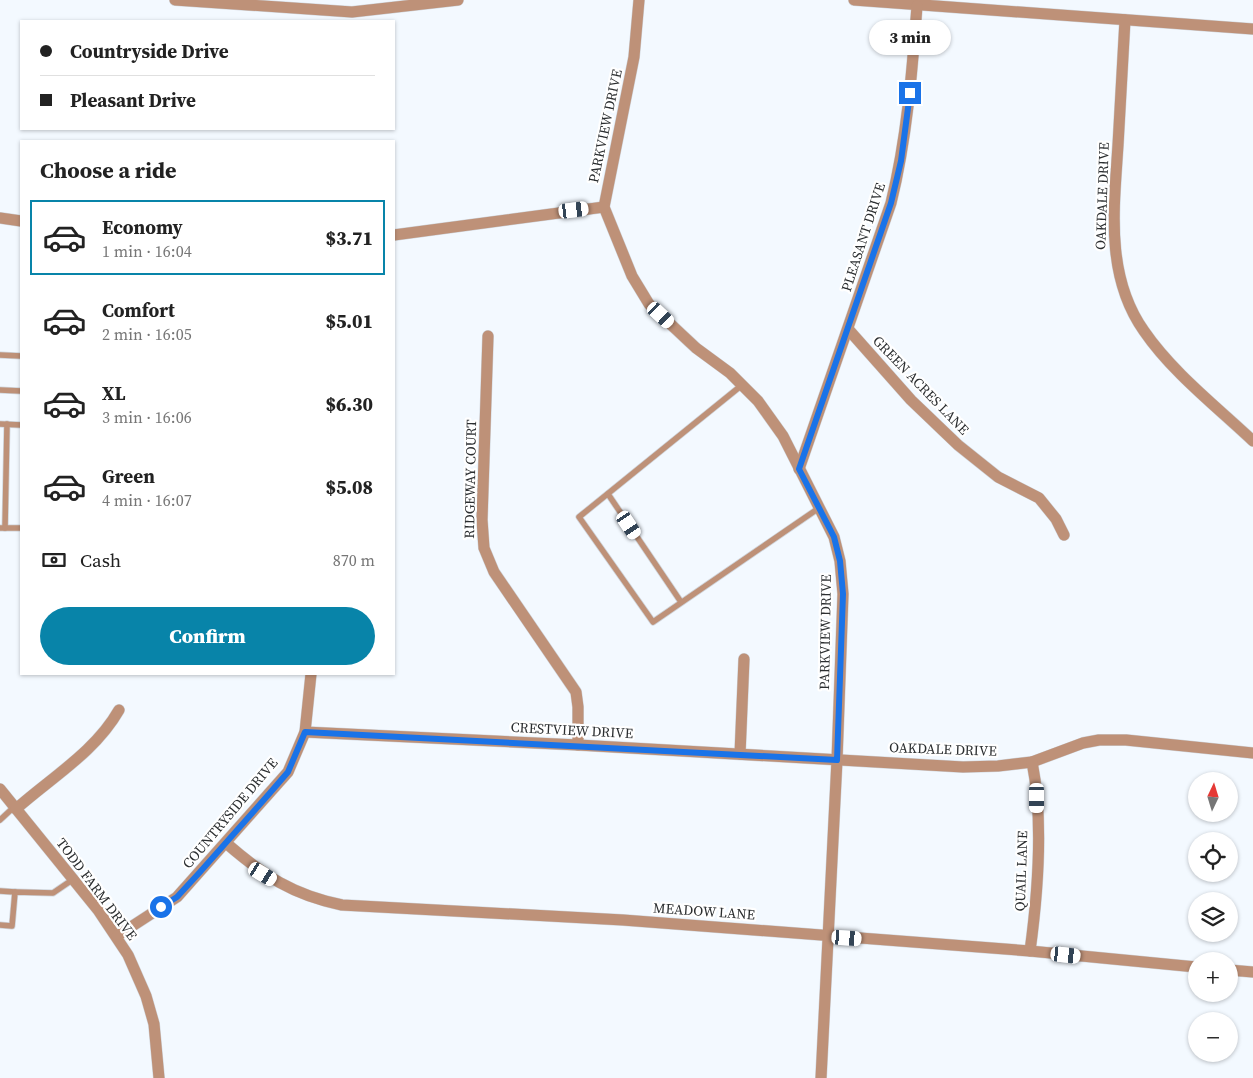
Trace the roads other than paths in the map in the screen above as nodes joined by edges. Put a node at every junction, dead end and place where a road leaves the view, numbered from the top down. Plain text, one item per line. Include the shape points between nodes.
1 (175, 0) edge
2 (458, 0) edge
3 (639, 0) edge
4 (854, 0) edge
5 (917, 6) junction
6 (1125, 20) junction
7 (1253, 29) edge
8 (604, 208) junction
9 (0, 218) edge
10 (20, 221) edge
11 (395, 235) edge
12 (848, 329) junction
13 (488, 336) dead end
14 (0, 355) edge
15 (20, 356) edge
16 (742, 385) junction
17 (0, 390) edge
18 (20, 391) edge
19 (0, 424) edge
20 (7, 424) junction
21 (20, 425) edge
22 (1253, 441) edge
23 (799, 469) junction
24 (608, 494) junction
25 (820, 508) junction
26 (2, 528) edge
27 (20, 528) edge
28 (1064, 535) dead end
29 (682, 602) junction
30 (744, 659) dead end
31 (311, 675) edge
32 (119, 710) dead end
33 (305, 732) junction
34 (578, 745) junction
35 (1253, 753) edge
36 (740, 754) junction
37 (837, 760) junction
38 (1032, 762) junction
39 (0, 789) edge
40 (15, 808) junction
41 (0, 820) edge
42 (226, 843) junction
43 (72, 880) junction
44 (0, 892) edge
45 (15, 892) junction
46 (0, 925) edge
47 (117, 936) junction
48 (829, 936) junction
49 (1030, 951) junction
50 (1188, 966) edge
51 (1238, 971) edge
52 (1253, 972) edge
53 (159, 1078) edge
54 (821, 1078) edge

1 - 2 street via 352,12
3 - 8 street, PARKVIEW DRIVE via 634,57
4 - 5 street
5 - 6 street
5 - 12 street, PLEASANT DRIVE via 909,110 901,161 879,243
6 - 7 street
6 - 22 street, OAKDALE DRIVE via 1114,217 1115,258 1121,285 1144,332 1168,360
8 - 11 street
8 - 16 street, PARKVIEW DRIVE via 632,276 649,304
9 - 10 street
12 - 23 street, PLEASANT DRIVE
12 - 28 street, GREEN ACRES LANE via 911,400 958,446 998,477 1039,498
13 - 34 street, RIDGEWAY COURT via 482,520 484,548 498,580 576,692
14 - 15 lane
16 - 23 street, PARKVIEW DRIVE via 783,436
16 - 24 lane
17 - 18 lane
19 - 20 lane
20 - 21 lane
20 - 26 lane
23 - 25 street, PARKVIEW DRIVE
24 - 29 lane
24 - 29 lane via 578,517 653,622
25 - 29 lane
25 - 37 street, PARKVIEW DRIVE via 834,537 843,594
26 - 27 lane
30 - 36 street
31 - 33 street, COUNTRYSIDE DRIVE
32 - 40 street via 108,730 86,751
33 - 34 street, CRESTVIEW DRIVE
33 - 42 street, COUNTRYSIDE DRIVE via 288,772
34 - 36 street, CRESTVIEW DRIVE
35 - 38 street, OAKDALE DRIVE via 1099,740
36 - 37 street, CRESTVIEW DRIVE
37 - 38 street, OAKDALE DRIVE via 963,767
37 - 48 street, PARKVIEW DRIVE
38 - 49 street, QUAIL LANE via 1037,816 1036,901
39 - 40 street, TODD FARM DRIVE
40 - 41 lane
40 - 43 street, TODD FARM DRIVE
42 - 47 street, COUNTRYSIDE DRIVE via 177,897
42 - 48 street, MEADOW LANE via 284,887 303,896 342,905 623,920
43 - 45 lane via 53,893
43 - 47 street, TODD FARM DRIVE
44 - 45 lane
45 - 46 lane via 12,926
47 - 53 street, TODD FARM DRIVE via 146,996 156,1039
48 - 49 street, MEADOW LANE
48 - 54 street, PARKVIEW DRIVE
49 - 50 street, MEADOW LANE
51 - 52 street

